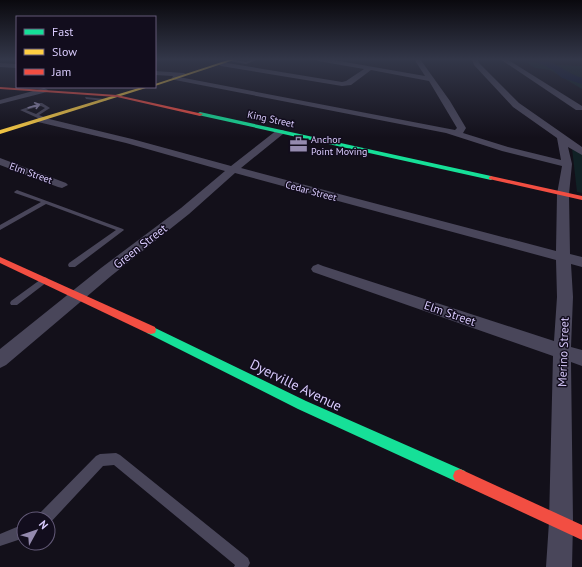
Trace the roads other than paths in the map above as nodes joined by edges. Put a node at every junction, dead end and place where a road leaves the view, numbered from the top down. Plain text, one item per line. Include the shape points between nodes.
1 (213, 85) edge
2 (435, 85) edge
3 (499, 85) edge
4 (545, 85) edge
5 (0, 88) edge
6 (144, 88) edge
7 (44, 90) junction
8 (117, 96) junction
9 (86, 98) dead end
10 (105, 100) junction
11 (0, 102) edge
12 (580, 108) dead end
13 (41, 118) junction
14 (0, 132) edge
15 (280, 132) junction
16 (458, 133) junction
17 (561, 137) junction
18 (582, 152) edge
19 (0, 161) edge
20 (567, 164) junction
21 (234, 170) junction
22 (62, 185) dead end
23 (17, 192) dead end
24 (563, 194) junction
25 (582, 198) edge
26 (46, 202) junction
27 (0, 228) edge
28 (563, 258) junction
29 (0, 260) edge
30 (582, 262) edge
31 (72, 265) dead end
32 (318, 269) dead end
33 (44, 280) junction
34 (78, 295) junction
35 (14, 303) dead end
36 (562, 351) junction
37 (582, 358) edge
38 (0, 360) edge
39 (52, 511) edge
40 (561, 522) junction
41 (582, 533) edge
42 (16, 535) edge
43 (0, 540) edge
44 (241, 567) edge
45 (559, 567) edge

1 - 16 street
2 - 16 street via 462,128
3 - 17 street via 516,105
4 - 12 street
5 - 7 street, King Street
6 - 8 street
7 - 8 street, King Street
7 - 11 street
8 - 10 street
8 - 15 street, King Street
9 - 10 lane
10 - 13 street
13 -> 13 lane via 34,115 22,110 41,104 48,108
13 - 14 street
13 - 21 street, Cedar Street
15 - 21 street, Green Street
15 - 24 street, King Street
16 - 20 street via 505,149
17 - 18 street
17 - 20 street, Merino Street
19 - 22 street, Elm Street
20 - 24 street, Merino Street
21 - 28 street, Cedar Street
21 - 34 street, Green Street
23 - 26 lane
24 - 25 street, King Street
24 - 28 street, Merino Street
26 - 27 lane
26 - 31 lane via 121,230
28 - 30 street, Cedar Street
28 - 36 street, Merino Street via 565,297
29 - 33 street, Dyerville Avenue
32 - 36 street, Elm Street
33 - 34 street, Dyerville Avenue
33 - 35 lane
34 - 38 street, Green Street
34 - 40 street, Dyerville Avenue via 183,344 302,405
36 - 37 street, Elm Street
36 - 40 street, Merino Street
39 - 44 lane via 100,460 116,460 243,563
40 - 41 street, Dyerville Avenue
40 - 45 street, Merino Street
42 - 43 lane

